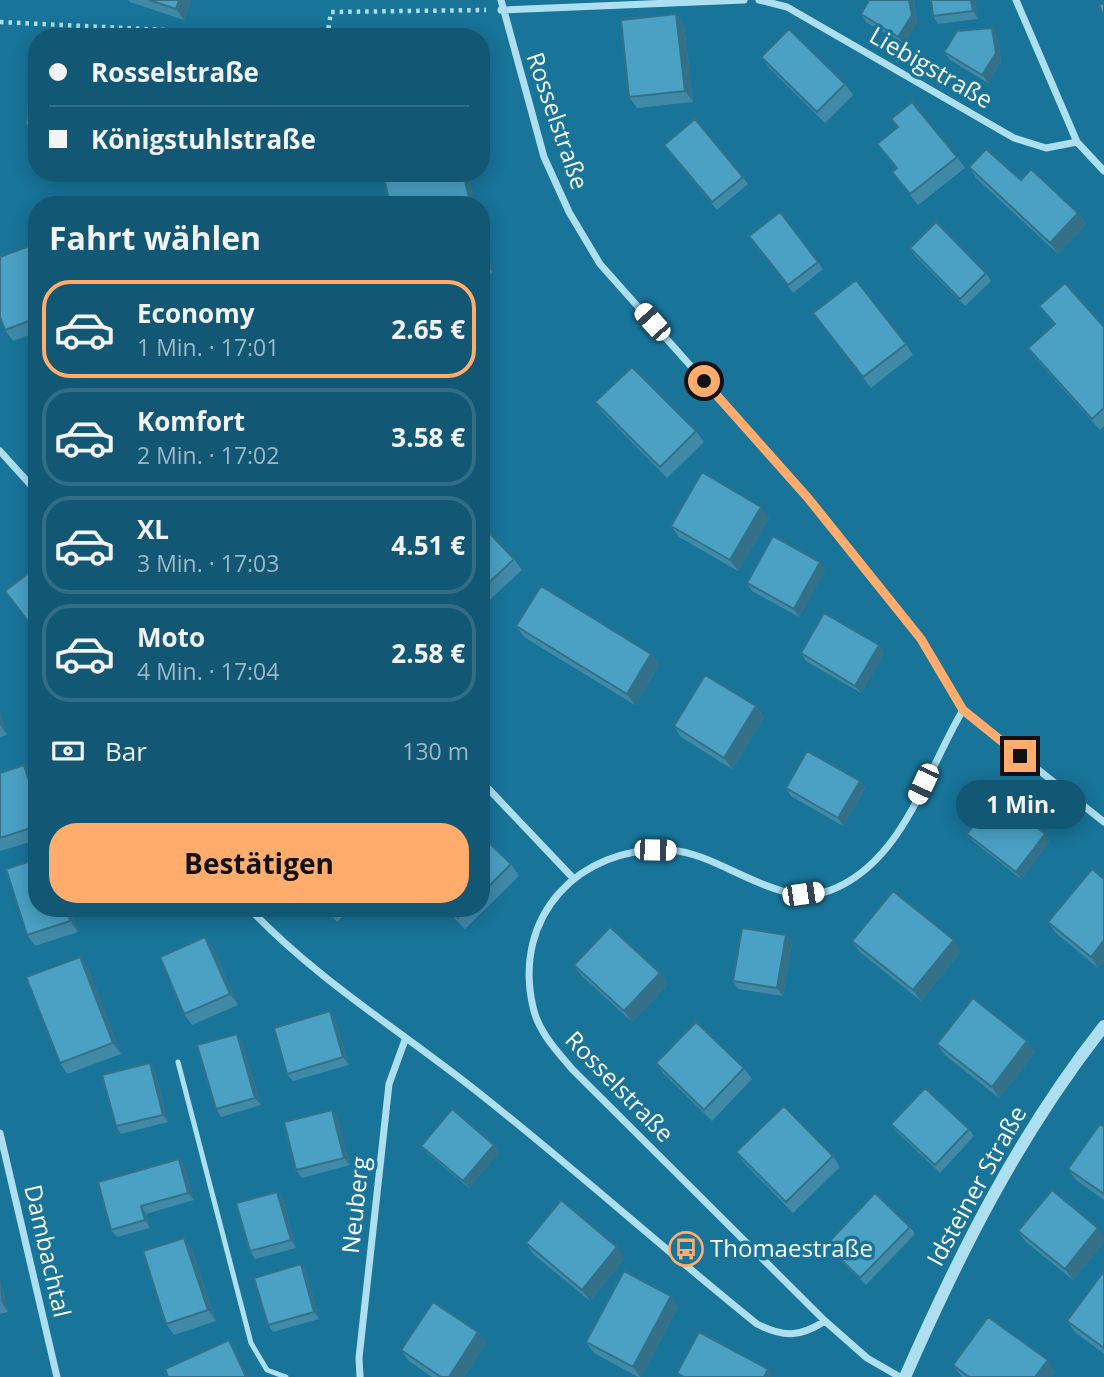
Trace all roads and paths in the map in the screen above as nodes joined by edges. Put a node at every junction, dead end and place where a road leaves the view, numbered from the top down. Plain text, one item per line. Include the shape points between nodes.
1 (501, 0) edge
2 (744, 0) edge
3 (759, 0) edge
4 (1016, 0) edge
5 (770, 1) edge
6 (501, 10) junction
7 (0, 22) edge
8 (124, 28) edge
9 (328, 28) edge
10 (1077, 142) junction
11 (1104, 171) edge
12 (0, 451) edge
13 (28, 482) edge
14 (963, 710) junction
15 (490, 790) edge
16 (1104, 822) edge
17 (573, 878) junction
18 (257, 917) edge
19 (1104, 1026) edge
20 (405, 1040) junction
21 (178, 1062) dead end
22 (0, 1133) edge
23 (825, 1321) junction
24 (57, 1377) edge
25 (286, 1377) edge
26 (360, 1377) edge
27 (902, 1377) edge

1 - 6 street, Rosselstraße
2 - 6 street
3 - 5 street, Liebigstraße
4 - 10 street
5 - 10 street, Liebigstraße via 1014,138 1046,148
6 - 9 path via 331,12
6 - 14 street, Rosselstraße via 544,157 600,264 808,498 921,639
7 - 8 path
10 - 11 street
12 - 13 street
14 - 16 street
14 - 17 street, Rosselstraße via 899,829 859,877 832,890 803,894 775,888 673,850 637,850 603,859
15 - 17 street
17 - 23 street, Rosselstraße via 549,905 533,938 528,973 533,1009 548,1042
18 - 20 street via 280,941
19 - 27 street, Idsteiner Straße via 1001,1177
20 - 23 street via 483,1096 757,1324 791,1336
20 - 26 street, Neuberg via 389,1084
21 - 25 lane via 251,1343 267,1370
22 - 24 street, Dambachtal
23 - 27 street, Rosselstraße via 867,1358

